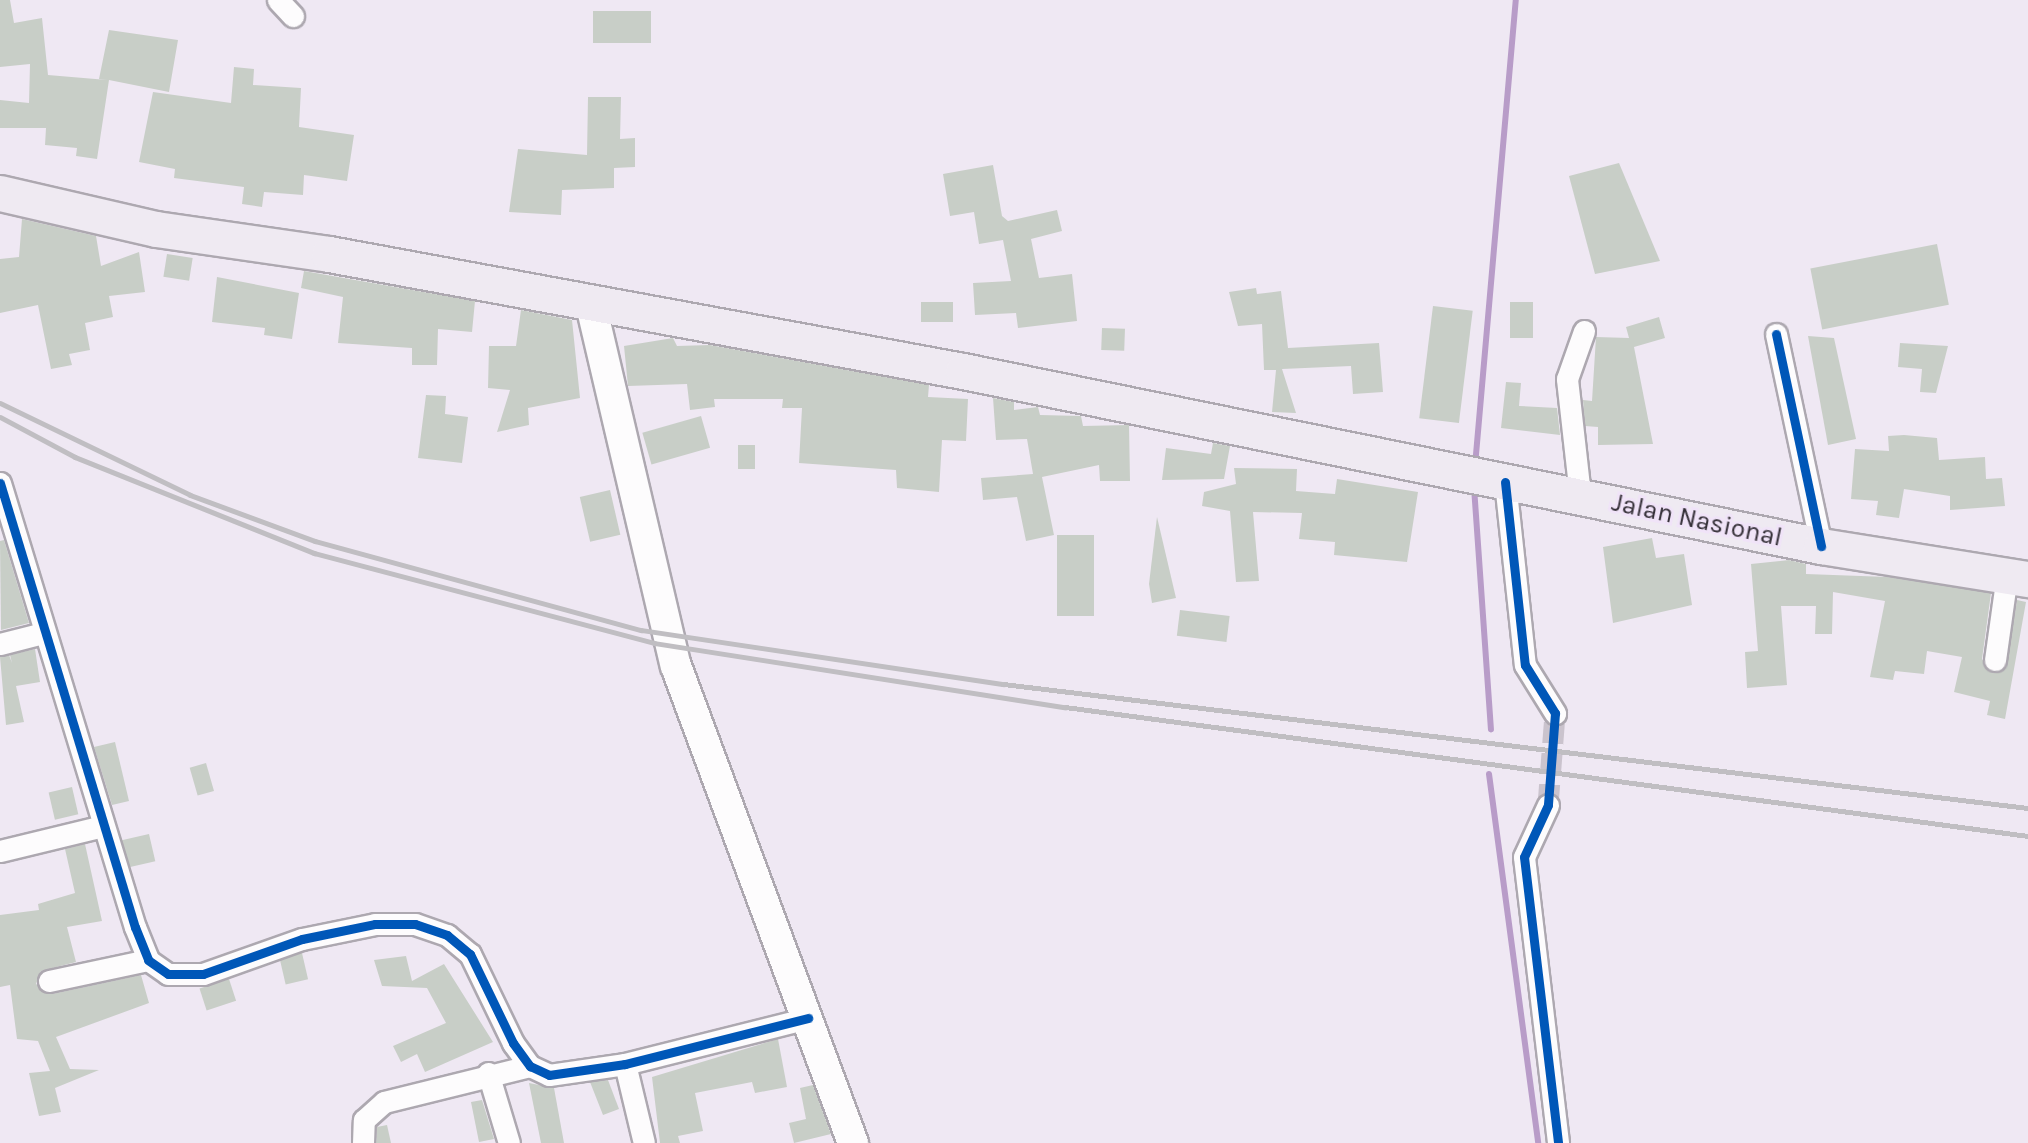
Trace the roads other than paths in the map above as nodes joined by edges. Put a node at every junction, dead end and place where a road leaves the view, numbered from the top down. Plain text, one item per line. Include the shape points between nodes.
1 (278, 0) edge
2 (293, 16) dead end
3 (0, 193) edge
4 (591, 305) junction
5 (1584, 331) dead end
6 (1776, 334) dead end
7 (1498, 481) junction
8 (0, 483) edge
9 (1580, 495) junction
10 (1821, 546) junction
11 (2018, 577) edge
12 (43, 633) junction
13 (0, 644) edge
14 (1996, 660) dead end
15 (1555, 713) tunnel mouth
16 (1548, 805) tunnel mouth
17 (103, 826) junction
18 (0, 851) edge
19 (148, 960) junction
20 (49, 981) dead end
21 (808, 1018) junction
22 (625, 1064) junction
23 (530, 1066) junction
24 (488, 1073) junction
25 (363, 1143) edge
26 (509, 1143) edge
27 (644, 1143) edge
28 (853, 1143) edge
29 (1558, 1143) edge

1 - 2 street
3 - 4 highway, Jalan Nasional via 156,229 329,254
4 - 7 highway, Jalan Nasional via 963,371
4 - 21 main road via 676,666
5 - 9 street via 1567,379
6 - 10 street
7 - 9 highway, Jalan Nasional
7 - 15 street via 1525,665
8 - 12 street
9 - 10 highway, Jalan Nasional
10 - 11 highway, Jalan Nasional
11 - 14 street
12 - 13 street
12 - 17 street
16 - 29 street via 1524,857
17 - 18 street
17 - 19 street
19 - 20 street
19 - 23 street via 184,977 302,939 375,924 415,924 447,936 470,954
21 - 22 street
21 - 28 main road
22 - 23 street via 569,1075
22 - 27 street
23 - 24 street
24 - 25 street via 374,1107 361,1131
24 - 26 street

